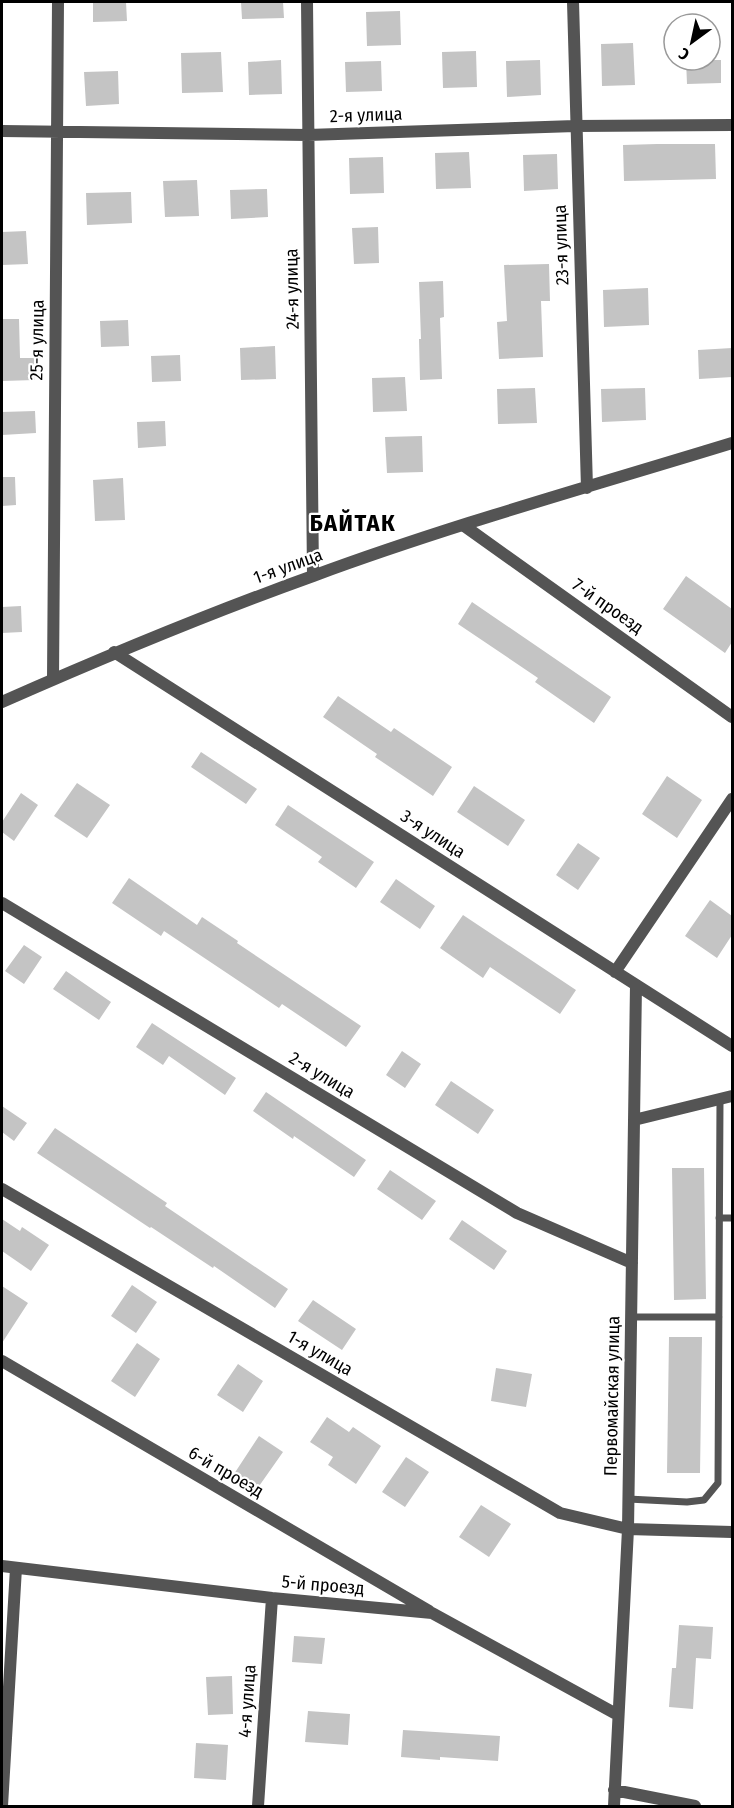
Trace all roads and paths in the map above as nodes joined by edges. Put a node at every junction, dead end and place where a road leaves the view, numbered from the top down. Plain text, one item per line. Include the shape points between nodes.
1 (58, 2) edge
2 (307, 2) edge
3 (573, 2) edge
4 (732, 125) edge
5 (575, 126) junction
6 (2, 131) edge
7 (58, 131) junction
8 (308, 135) junction
9 (732, 443) edge
10 (587, 488) junction
11 (463, 525) junction
12 (313, 575) junction
13 (114, 652) junction
14 (53, 679) junction
15 (2, 702) edge
16 (732, 717) edge
17 (732, 799) edge
18 (2, 903) edge
19 (615, 972) junction
20 (636, 985) junction
21 (732, 1046) edge
22 (732, 1096) edge
23 (720, 1100) junction
24 (634, 1120) junction
25 (2, 1190) edge
26 (719, 1218) junction
27 (732, 1218) edge
28 (632, 1263) junction
29 (632, 1317) junction
30 (719, 1317) junction
31 (2, 1361) edge
32 (628, 1499) junction
33 (628, 1529) junction
34 (732, 1532) edge
35 (2, 1566) edge
36 (16, 1568) junction
37 (272, 1598) junction
38 (432, 1613) junction
39 (618, 1714) junction
40 (614, 1790) junction
41 (2, 1806) edge
42 (258, 1806) edge
43 (614, 1806) edge
44 (695, 1806) edge

1 - 7 street, 25-я улица
2 - 8 street, 24-я улица
3 - 5 street, 23-я улица
4 - 5 street, 2-я улица
5 - 8 street, 2-я улица
5 - 10 street, 23-я улица
6 - 7 street, 2-я улица
7 - 8 street, 2-я улица
7 - 14 street, 25-я улица
8 - 12 street, 24-я улица
9 - 10 street, 1-я улица
10 - 11 street, 1-я улица
11 - 12 street, 1-я улица
11 - 16 street, 7-й проезд
12 - 13 street, 1-я улица
13 - 14 street, 1-я улица
13 - 19 street, 3-я улица
14 - 15 street, 1-я улица
17 - 19 street
18 - 28 street, 2-я улица via 517,1213
19 - 20 street, 3-я улица
20 - 21 street, 3-я улица
20 - 24 street, Первомайская улица
22 - 23 street
23 - 24 street
23 - 26 lane
24 - 28 street, Первомайская улица
25 - 33 street, 1-я улица via 560,1514
26 - 27 lane
26 - 30 lane
28 - 29 street, Первомайская улица
29 - 30 lane
29 - 32 street, Первомайская улица
30 - 32 lane via 718,1483 704,1500
31 - 38 street, 6-й проезд
32 - 33 street, Первомайская улица
33 - 34 street, 1-я улица
33 - 39 street, Первомайская улица
35 - 36 street, 5-й проезд
36 - 37 street, 5-й проезд
36 - 41 street
37 - 38 street, 5-й проезд
37 - 42 street, 4-я улица
38 - 39 street, 5-й проезд
39 - 40 street, Первомайская улица
40 - 43 street, Первомайская улица
40 - 44 street

